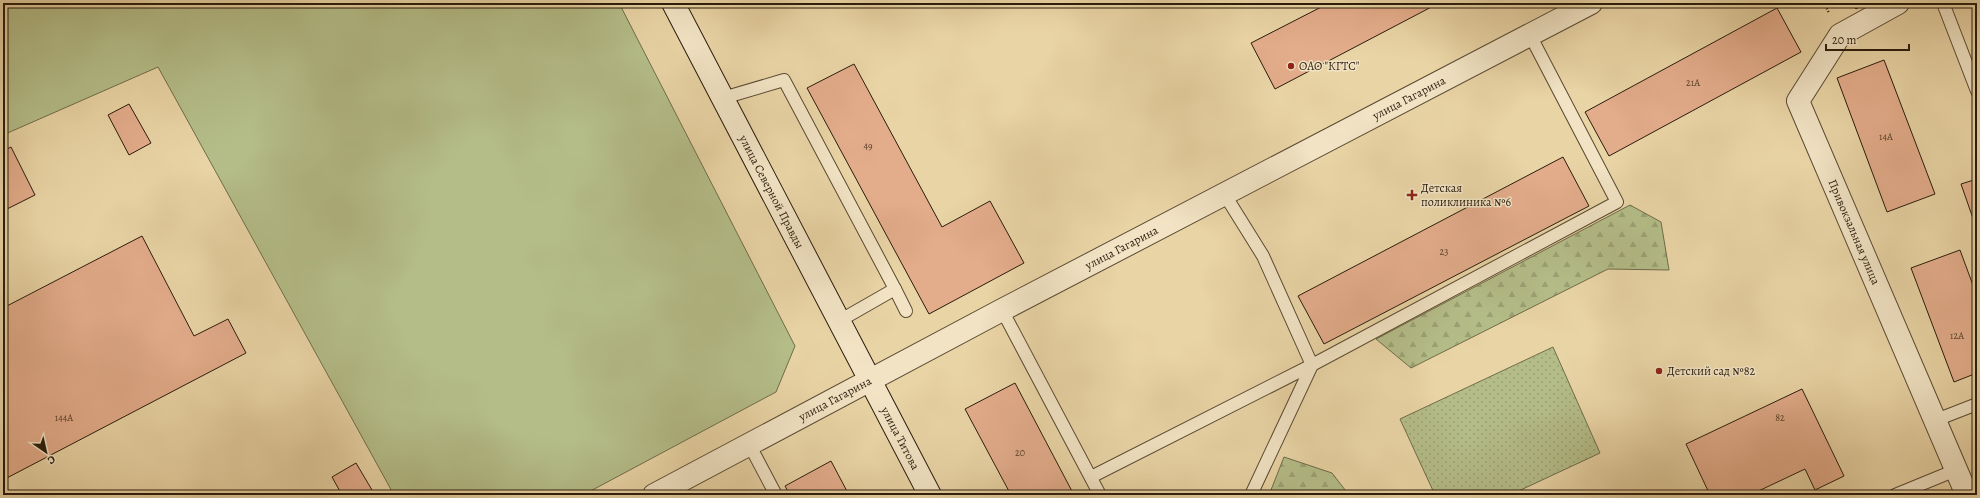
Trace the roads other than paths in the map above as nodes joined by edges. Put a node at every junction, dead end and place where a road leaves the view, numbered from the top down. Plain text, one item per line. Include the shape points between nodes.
1 (673, 3) edge
2 (1592, 3) edge
3 (1898, 3) edge
4 (1943, 3) edge
5 (1530, 35) junction
6 (1977, 91) edge
7 (723, 98) junction
8 (1225, 195) junction
9 (894, 289) junction
10 (1002, 310) junction
11 (906, 311) dead end
12 (839, 321) junction
13 (1312, 365) junction
14 (870, 381) junction
15 (1977, 404) edge
16 (1936, 420) junction
17 (749, 444) junction
18 (1956, 470) junction
19 (1091, 477) junction
20 (654, 495) edge
21 (776, 495) edge
22 (930, 495) edge
23 (1100, 495) edge
24 (1250, 495) edge
25 (1895, 495) edge
26 (1967, 495) edge

1 - 7 street, улица Северной Правды
2 - 5 street, улица Гагарина
3 - 16 street, Привокзальная улица via 1840,35 1798,100
4 - 6 lane
5 - 8 street, улица Гагарина
5 - 13 lane via 1617,202
7 - 9 lane via 784,80
7 - 12 street, улица Северной Правды
8 - 10 street, улица Гагарина
8 - 13 lane via 1263,256
9 - 11 lane
9 - 12 lane
10 - 14 street, улица Гагарина
10 - 19 lane
12 - 14 street, улица Северной Правды
13 - 19 lane
13 - 24 lane
14 - 17 street, улица Гагарина
14 - 22 street, улица Титова
15 - 16 lane
16 - 18 street, Привокзальная улица
17 - 20 street, улица Гагарина
17 - 21 lane
18 - 25 lane
18 - 26 street, Привокзальная улица
19 - 23 lane

